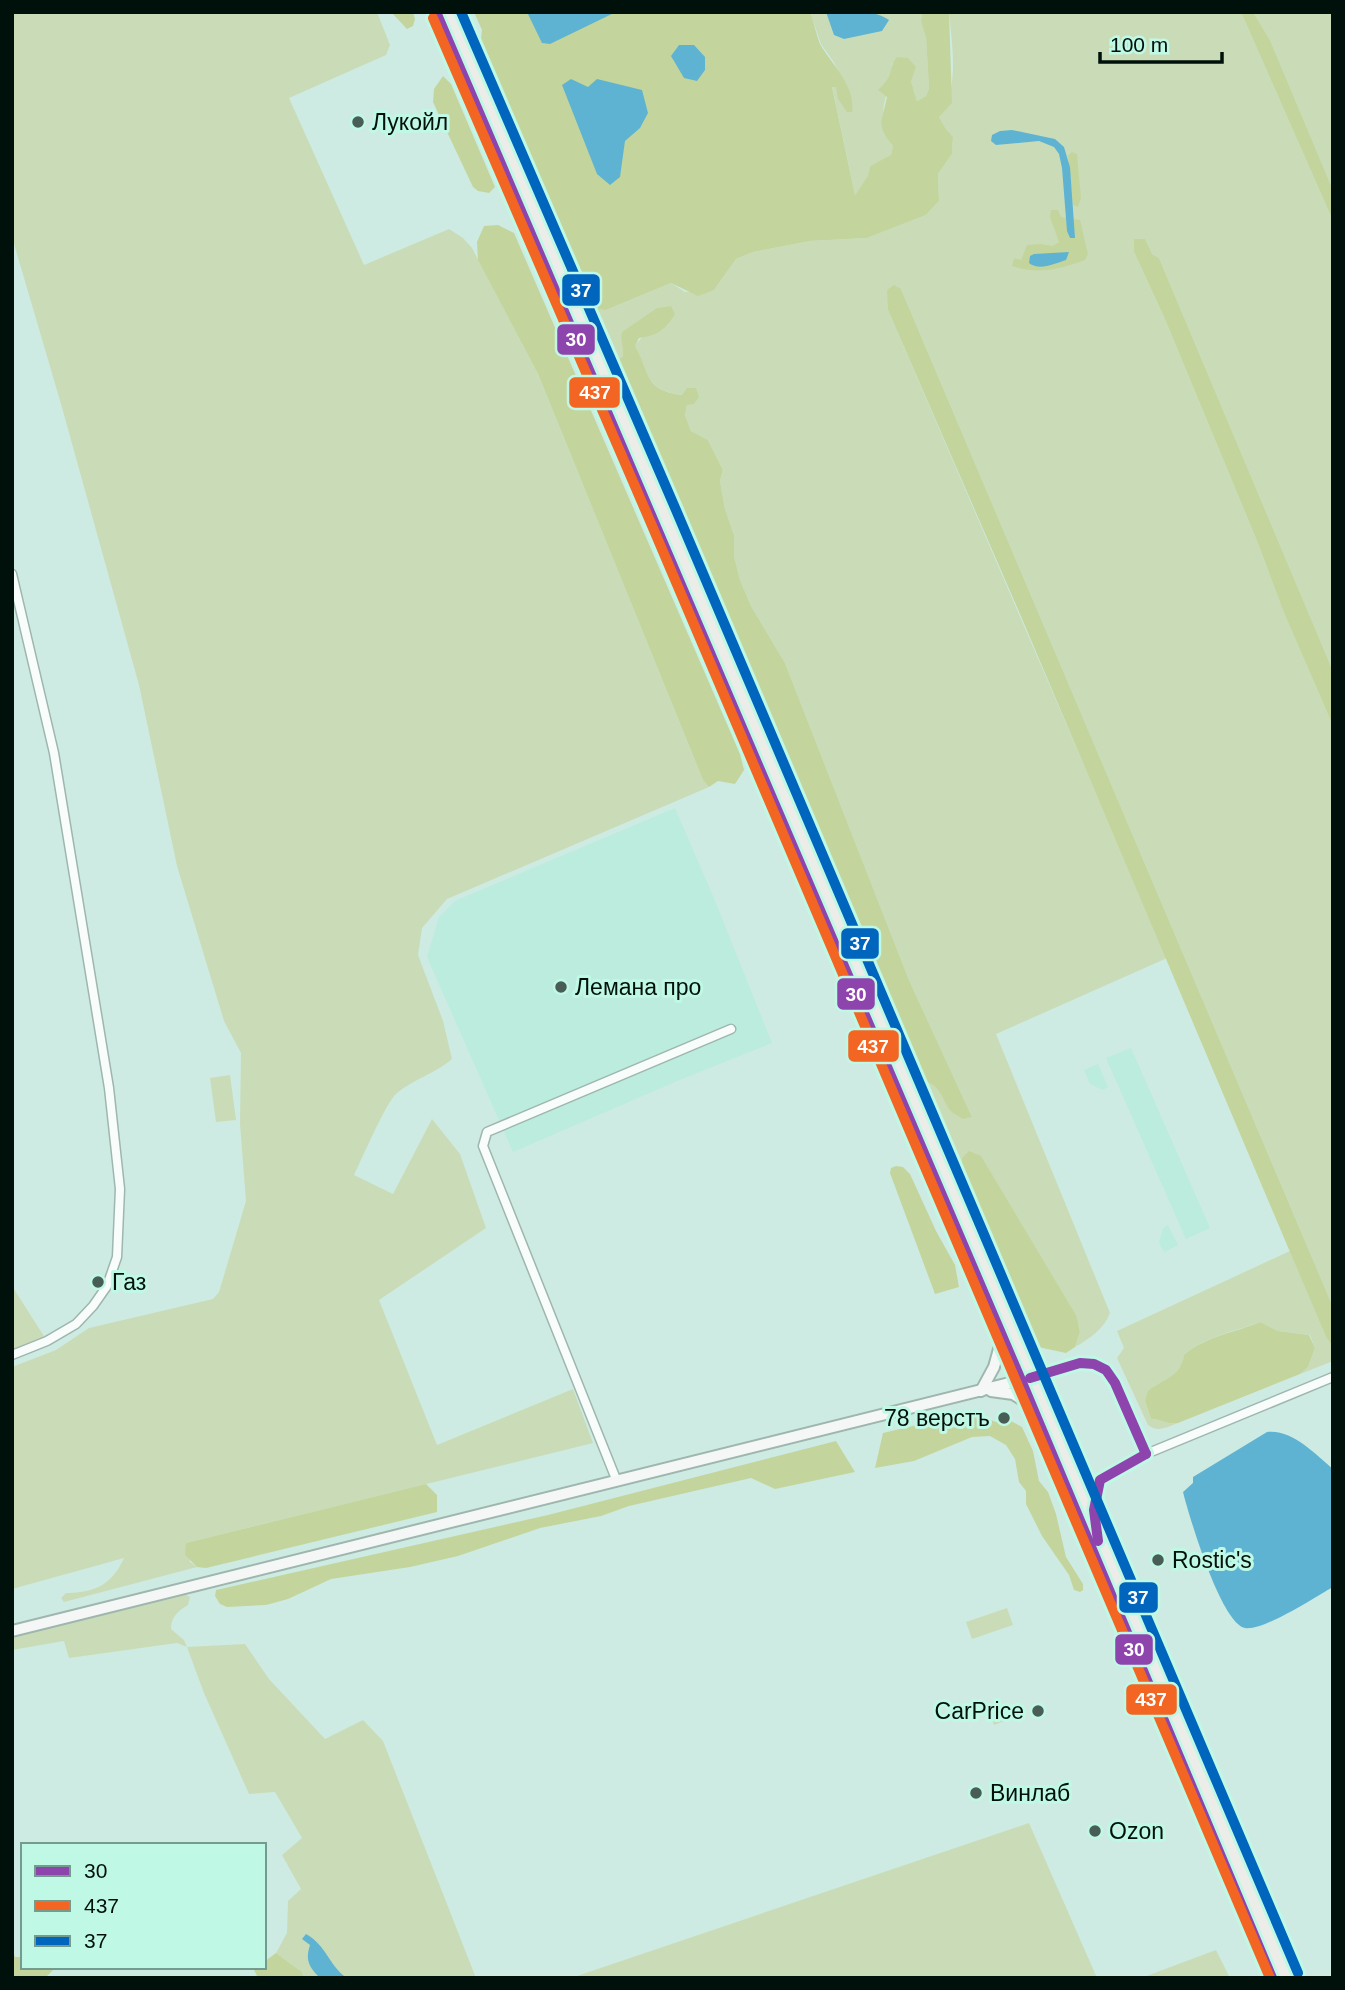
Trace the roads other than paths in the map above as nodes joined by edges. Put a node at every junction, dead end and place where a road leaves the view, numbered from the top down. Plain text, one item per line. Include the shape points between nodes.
1 (436, 12) edge
2 (446, 12) edge
3 (12, 574) edge
4 (731, 1029) dead end
5 (1002, 1338) junction
6 (12, 1355) edge
7 (1333, 1377) edge
8 (1025, 1379) junction
9 (981, 1391) junction
10 (1031, 1405) junction
11 (1146, 1454) junction
12 (616, 1479) junction
13 (1093, 1529) junction
14 (12, 1631) edge
15 (1272, 1978) edge
16 (1285, 1978) edge

1 - 5 highway
2 - 8 highway
3 - 6 street via 54,752 109,1087 120,1189 117,1257 107,1286 76,1324
4 - 12 street via 487,1132 483,1146
5 - 8 highway
5 - 9 street
7 - 11 street
8 - 9 street
8 - 10 highway
8 - 11 street via 1080,1363 1106,1370
8 - 13 highway
9 - 10 street via 1005,1392
9 - 12 street
10 - 15 highway
11 - 13 street via 1100,1480
12 - 14 street
13 - 16 highway

